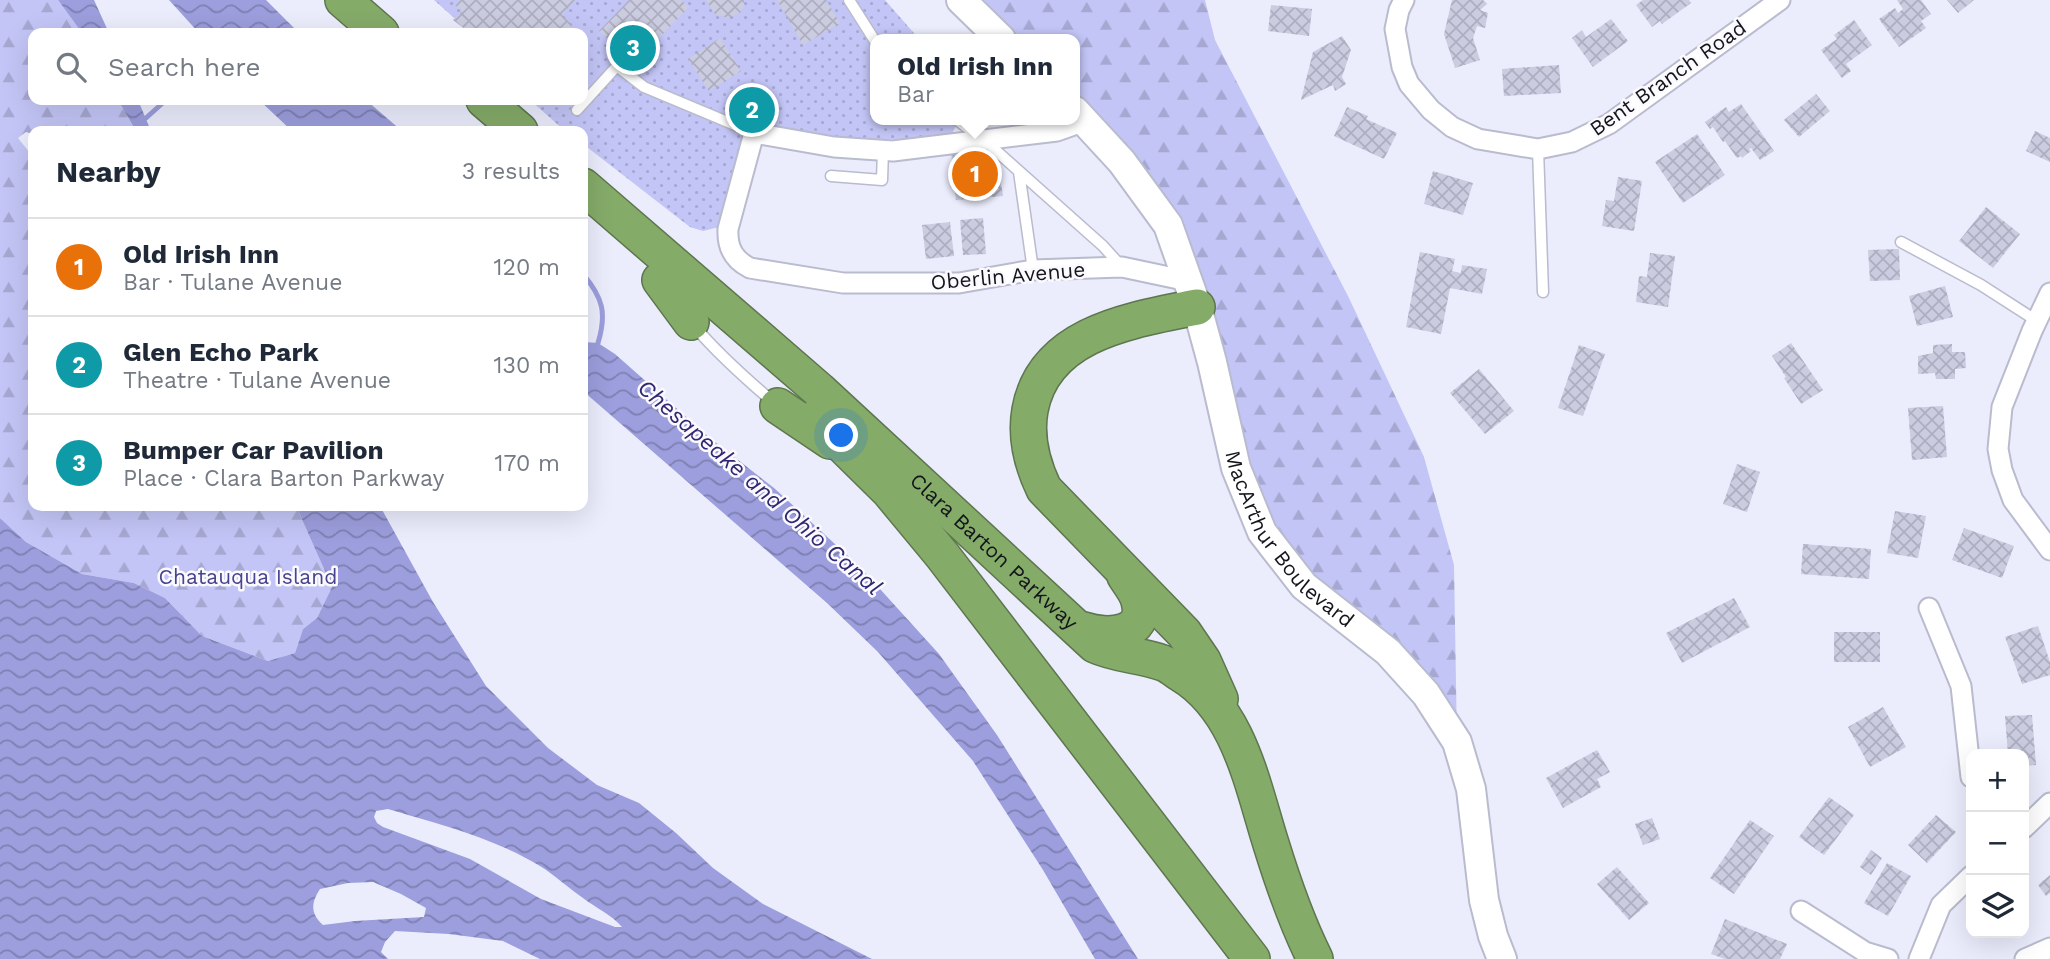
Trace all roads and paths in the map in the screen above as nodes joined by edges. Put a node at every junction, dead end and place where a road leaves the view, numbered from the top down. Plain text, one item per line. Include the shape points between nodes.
1 (343, 0) edge
2 (371, 0) edge
3 (849, 0) edge
4 (961, 0) edge
5 (1404, 0) edge
6 (1780, 0) edge
7 (375, 28) edge
8 (402, 28) edge
9 (871, 34) edge
10 (996, 34) edge
11 (588, 98) edge
12 (462, 105) edge
13 (490, 105) edge
14 (582, 105) edge
15 (577, 110) dead end
16 (1080, 116) edge
17 (964, 125) edge
18 (1066, 125) edge
19 (486, 126) edge
20 (514, 126) edge
21 (754, 133) junction
22 (984, 140) junction
23 (1538, 149) junction
24 (883, 150) junction
25 (1018, 171) junction
26 (831, 176) dead end
27 (588, 190) edge
28 (588, 215) edge
29 (1901, 242) dead end
30 (1122, 267) junction
31 (1033, 270) junction
32 (660, 279) junction
33 (1543, 292) dead end
34 (2050, 293) edge
35 (1193, 294) junction
36 (2036, 321) junction
37 (691, 322) joint
38 (778, 406) joint
39 (889, 491) junction
40 (2050, 550) edge
41 (1119, 568) junction
42 (1929, 608) dead end
43 (1076, 627) junction
44 (1230, 725) junction
45 (1968, 749) edge
46 (2050, 803) edge
47 (2029, 823) edge
48 (1966, 881) edge
49 (1288, 895) junction
50 (1801, 911) dead end
51 (2050, 948) edge
52 (1251, 953) edge
53 (1286, 959) edge
54 (1315, 959) edge
55 (1502, 959) edge
56 (1888, 959) edge
57 (1919, 959) edge
58 (2025, 959) edge

1 - 7 highway
2 - 8 highway
3 - 9 lane
4 - 10 main road
5 - 23 street, Bent Branch Road via 1395,29 1402,67 1409,84 1431,110 1478,139
6 - 23 street, Bent Branch Road via 1609,124 1572,142
11 - 21 lane via 617,66 644,87
12 - 19 highway
13 - 20 highway
14 - 15 lane
16 - 35 main road, MacArthur Boulevard via 1122,162 1168,225
17 - 22 lane
18 - 22 street via 1057,131
21 - 24 street via 834,148
21 - 31 street, Oberlin Avenue via 727,243 750,268 843,283 959,283
22 - 24 street
22 - 25 lane
23 - 33 lane
24 - 26 lane via 882,180
25 - 30 lane
25 - 31 lane
27 - 43 highway, Clara Barton Parkway via 819,390
28 - 32 highway, Clara Barton Parkway
29 - 36 lane
30 - 31 street, Oberlin Avenue
30 - 35 street, Oberlin Avenue
32 - 37 highway
32 - 39 highway, Clara Barton Parkway via 819,421
34 - 36 street
35 - 41 highway via 1065,350 1037,384 1031,401 1028,439 1044,489
35 - 55 main road, MacArthur Boulevard via 1236,468 1262,532 1304,586 1388,652 1426,694 1457,741 1471,789 1485,900
36 - 40 street via 2002,407 1998,449 2013,500
37 - 38 lane
38 - 39 highway via 820,433
39 - 52 highway, Clara Barton Parkway
41 - 43 highway via 1139,597 1141,608 1135,623 1118,635
41 - 44 highway via 1173,619 1194,646
42 - 45 street via 1961,686
43 - 44 highway, Clara Barton Parkway via 1109,651 1162,663 1182,674 1212,699
44 - 49 highway, Clara Barton Parkway
46 - 47 street
48 - 57 street via 1941,905
49 - 53 highway via 1294,940
49 - 54 highway, Clara Barton Parkway
50 - 56 street via 1865,952
51 - 58 street

